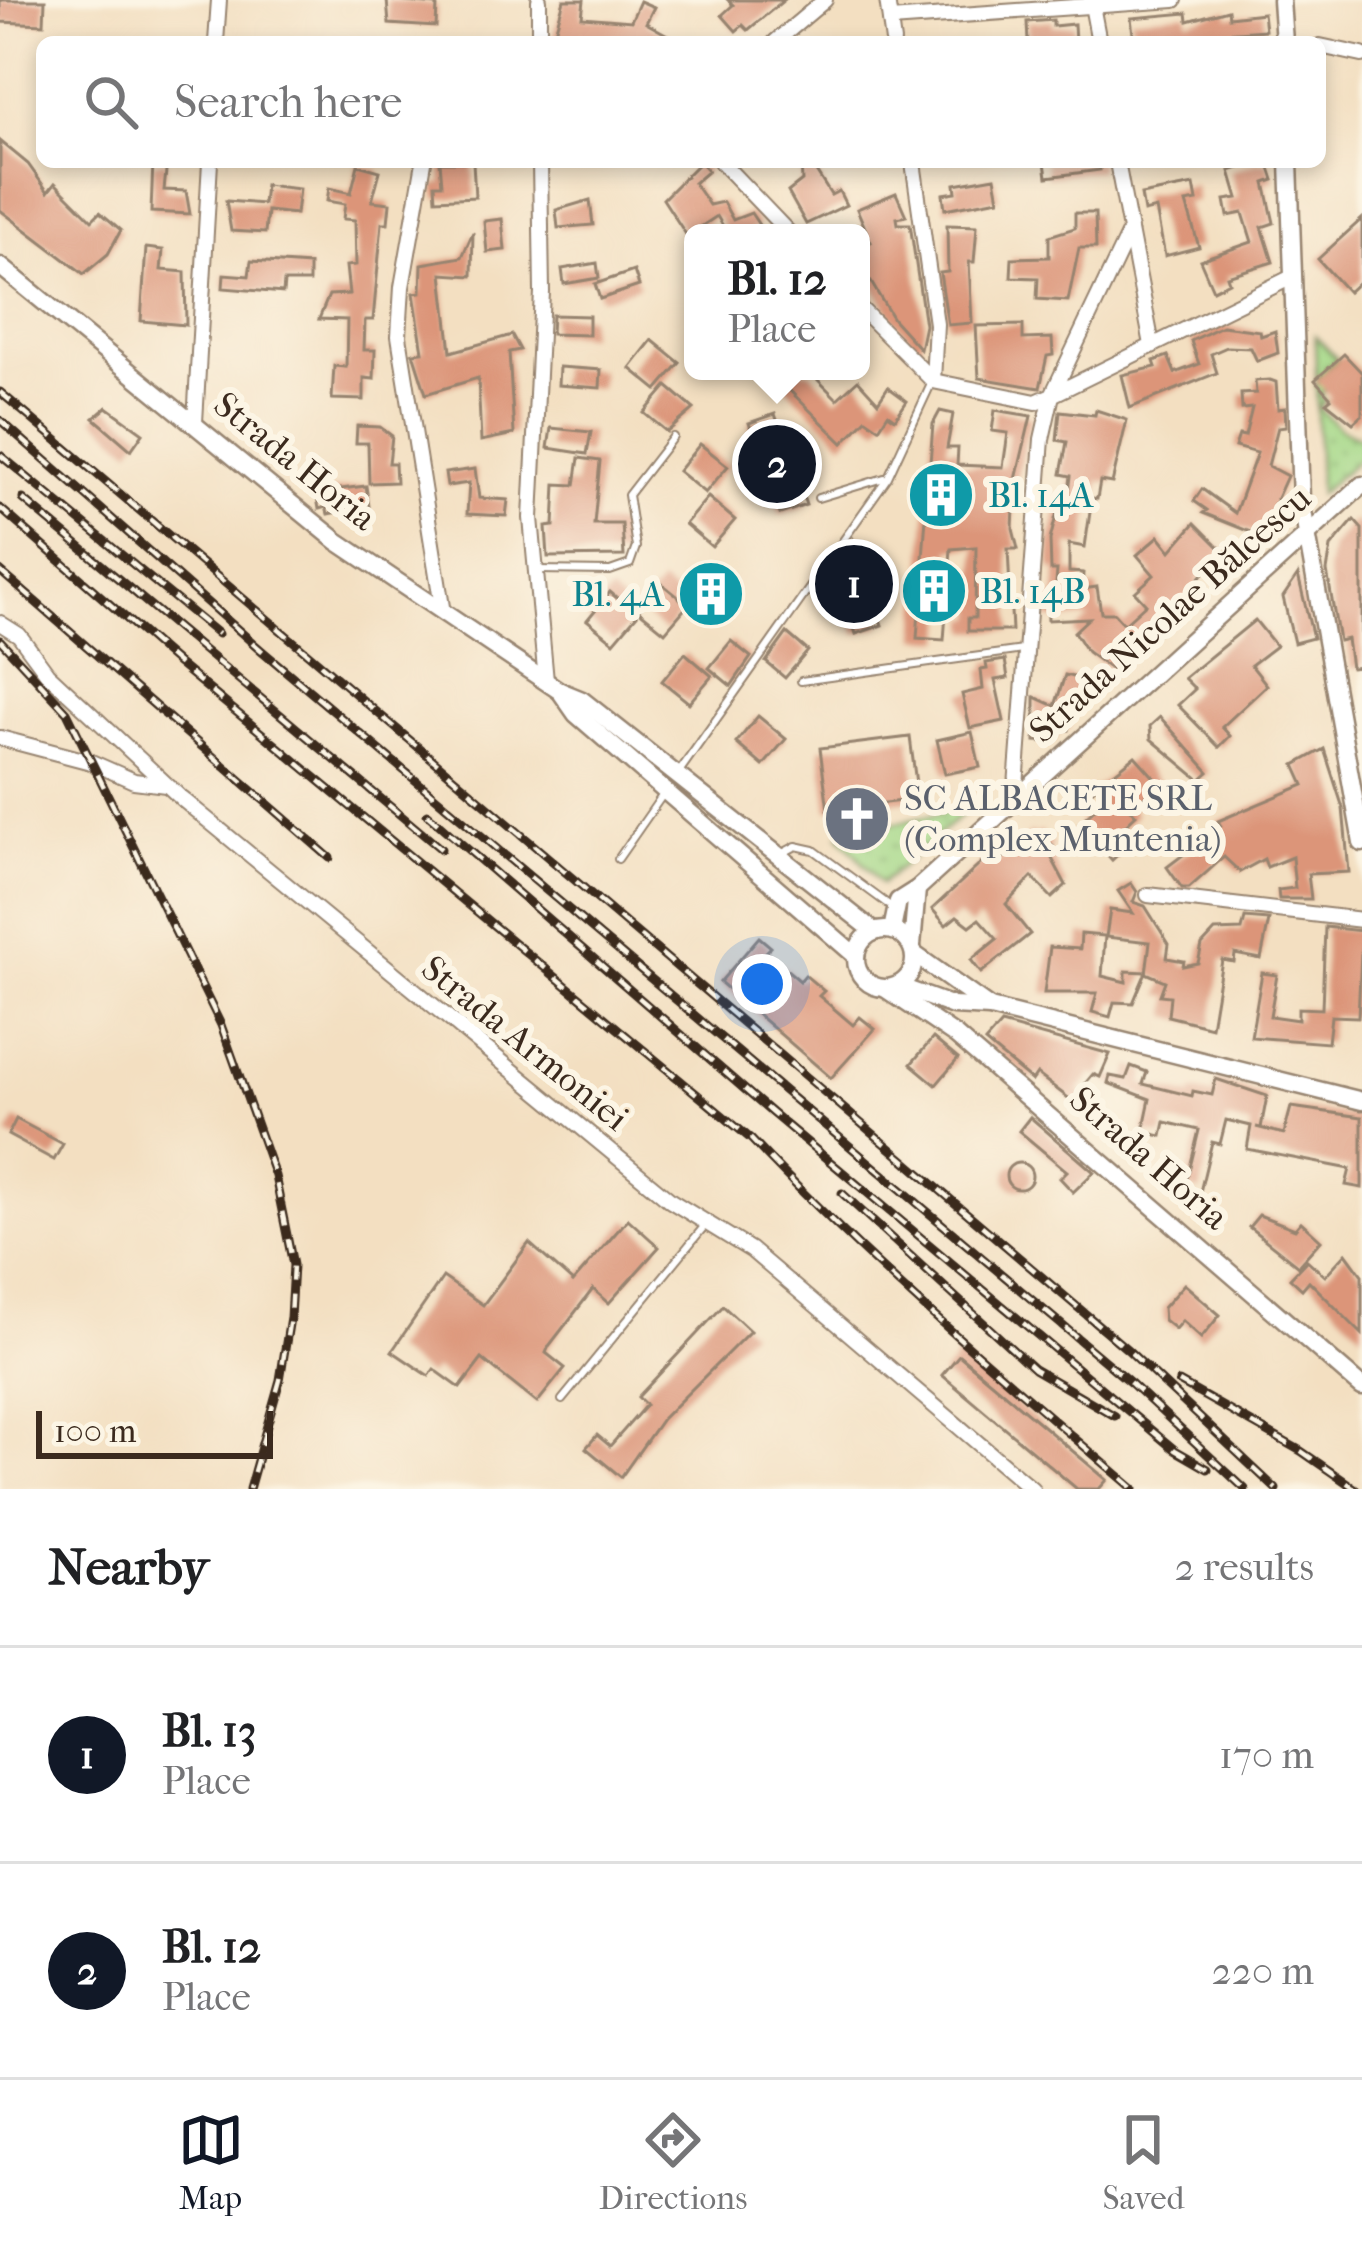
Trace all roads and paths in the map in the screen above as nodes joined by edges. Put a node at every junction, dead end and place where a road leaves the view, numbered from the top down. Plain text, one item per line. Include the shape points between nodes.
1 (219, 0) edge
2 (539, 0) edge
3 (825, 0) edge
4 (886, 0) edge
5 (1175, 0) edge
6 (1281, 0) edge
7 (1091, 3) edge
8 (890, 20) junction
9 (216, 36) edge
10 (538, 36) edge
11 (782, 36) edge
12 (892, 36) edge
13 (1098, 36) edge
14 (1288, 36) edge
15 (1326, 47) edge
16 (1362, 55) edge
17 (210, 168) edge
18 (423, 168) edge
19 (540, 168) edge
20 (727, 168) edge
21 (914, 168) edge
22 (1118, 168) edge
23 (1289, 168) edge
24 (780, 224) edge
25 (1128, 235) junction
26 (0, 266) edge
27 (1294, 276) junction
28 (870, 318) edge
29 (1152, 345) junction
30 (933, 381) junction
31 (1052, 395) junction
32 (195, 422) junction
33 (673, 437) dead end
34 (888, 477) junction
35 (1362, 484) edge
36 (818, 498) dead end
37 (1305, 534) junction
38 (535, 570) junction
39 (443, 613) junction
40 (0, 623) edge
41 (1023, 650) junction
42 (801, 681) dead end
43 (553, 686) junction
44 (0, 738) edge
45 (166, 785) junction
46 (1015, 800) junction
47 (1362, 843) edge
48 (779, 856) junction
49 (618, 859) dead end
50 (917, 889) junction
51 (1148, 895) dead end
52 (893, 908) junction
53 (1362, 920) edge
54 (883, 931) junction
55 (913, 950) junction
56 (856, 956) junction
57 (892, 987) junction
58 (990, 1008) junction
59 (1362, 1101) edge
60 (710, 1220) junction
61 (1362, 1388) edge
62 (562, 1400) dead end
63 (1032, 1489) edge

1 - 9 street
2 - 10 street
3 - 11 street
4 - 8 street
5 - 7 street
6 - 14 street
7 - 8 street
7 - 13 street
8 - 12 street
15 - 16 street
17 - 32 street
18 - 39 street via 399,337
19 - 38 street
20 - 24 street
21 - 30 street via 936,324
22 - 25 street
23 - 27 street
25 - 29 street
25 - 31 street
26 - 32 street, Strada Horia
27 - 29 street
27 - 37 street
28 - 30 street
29 - 31 street
30 - 31 street via 1009,399
30 - 34 lane
31 - 41 street
32 - 39 street, Strada Horia via 337,541
33 - 38 lane via 628,495 636,547 629,564
34 - 36 lane
34 - 49 lane
35 - 37 street, Strada Nicolae Bălcescu
37 - 46 street, Strada Nicolae Bălcescu
37 - 47 street
38 - 43 street
39 - 43 street, Strada Horia
40 - 45 street, Strada Armoniei
41 - 42 lane
41 - 46 street
43 - 48 street, Strada Horia via 582,700
43 - 56 street, Strada Horia
44 - 45 street
45 - 60 street, Strada Armoniei via 670,1201
46 - 50 street, Strada Nicolae Bălcescu
48 - 52 lane via 796,846 814,850
48 - 54 street, Strada Horia
50 - 52 street, Strada Nicolae Bălcescu
50 - 55 street
51 - 53 street
52 - 54 street
54 - 55 street
54 - 56 street
55 - 57 street via 912,971
55 - 58 street
56 - 57 street via 866,982
57 - 58 street
57 - 61 street, Strada Horia
58 - 59 street
60 - 62 lane
60 - 63 street, Strada Armoniei

